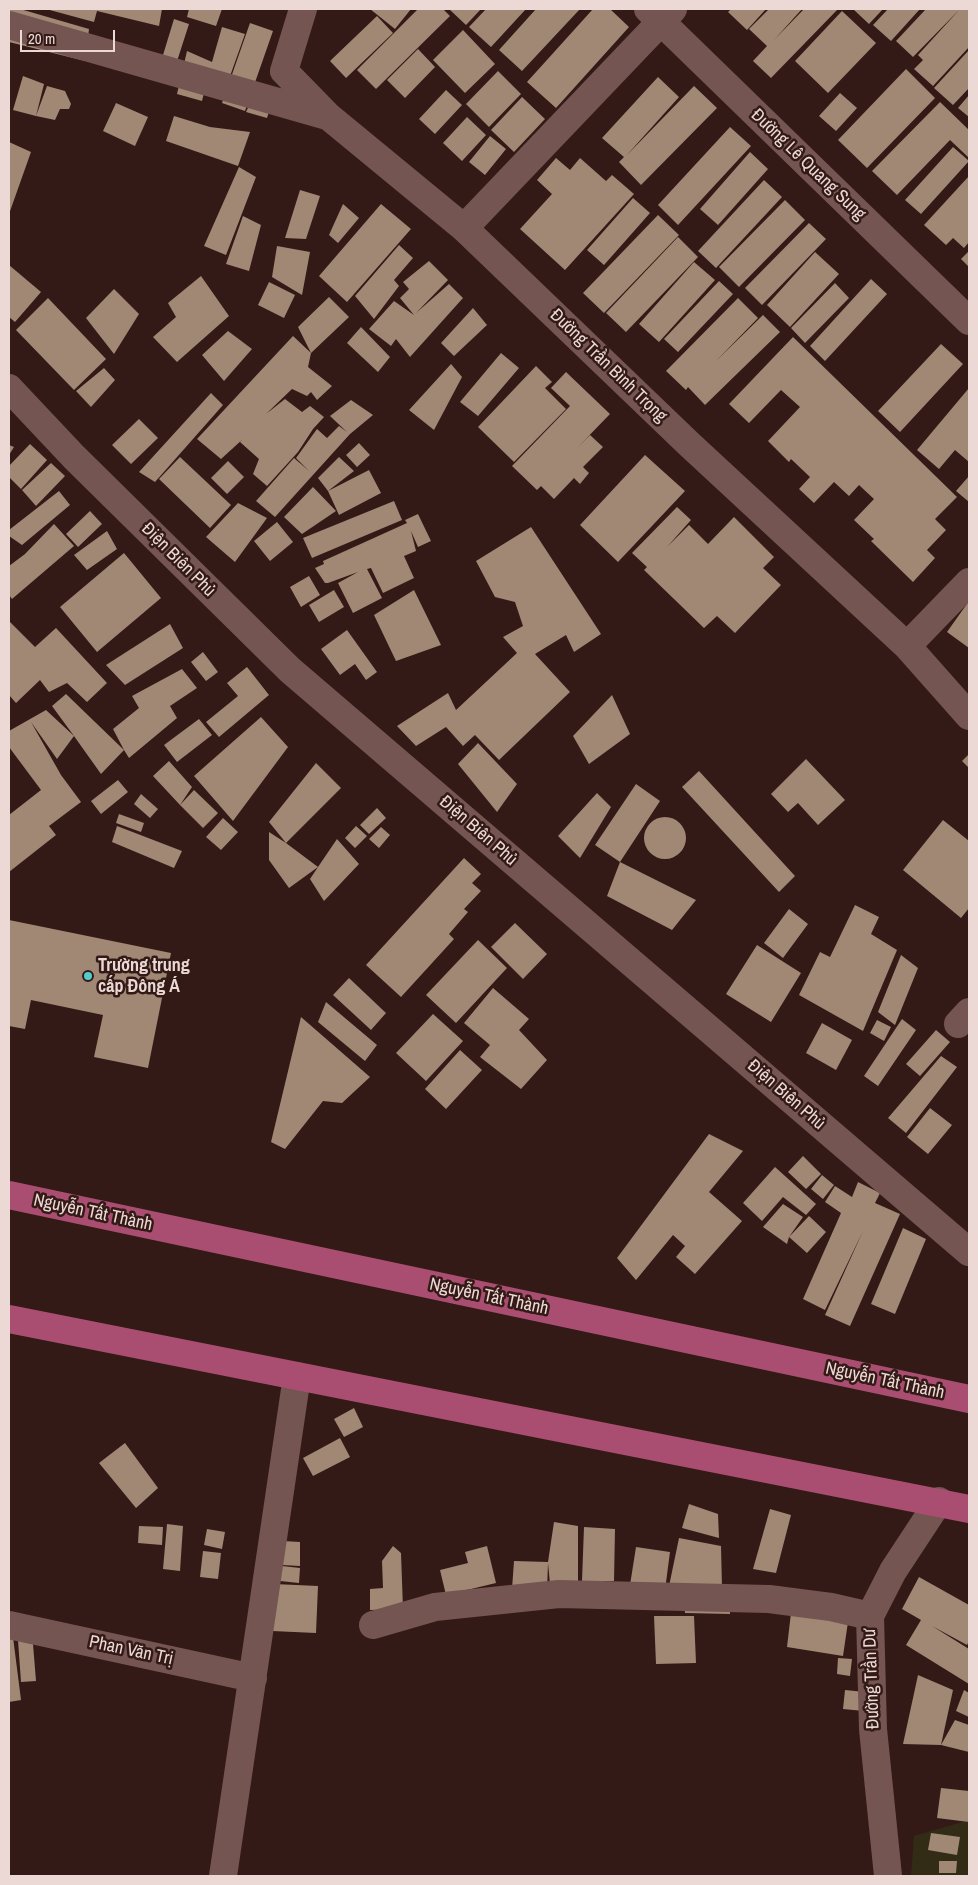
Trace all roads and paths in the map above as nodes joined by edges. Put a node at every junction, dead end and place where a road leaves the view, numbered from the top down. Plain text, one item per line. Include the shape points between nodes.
1 (303, 9) edge
2 (661, 13) edge
3 (9, 25) edge
4 (328, 116) junction
5 (464, 228) junction
6 (969, 321) edge
7 (9, 388) edge
8 (969, 582) edge
9 (907, 646) junction
10 (969, 716) edge
11 (9, 1195) edge
12 (969, 1252) edge
13 (9, 1320) edge
14 (297, 1376) junction
15 (969, 1399) edge
16 (939, 1501) junction
17 (969, 1508) edge
18 (870, 1616) junction
19 (9, 1625) edge
20 (373, 1625) dead end
21 (253, 1678) junction
22 (224, 1876) edge
23 (888, 1876) edge

1 - 4 street, Đường Trần Bình Trọng via 284,71
2 - 5 street
2 - 6 street, Đường Lê Quang Sung
3 - 4 street
4 - 5 street, Đường Trần Bình Trọng
5 - 9 street, Đường Trần Bình Trọng via 689,444
7 - 12 street, Điện Biên Phủ via 74,457 290,670
8 - 9 street
9 - 10 street, Đường Trần Bình Trọng
11 - 15 main road, Nguyễn Tất Thành
13 - 14 main road
14 - 16 main road
14 - 21 street
16 - 17 main road
16 - 18 street, Đường Trần Dư via 893,1571
18 - 20 street via 832,1607 769,1599 559,1594 436,1606
18 - 23 street, Đường Trần Dư via 873,1729
19 - 21 street, Phan Văn Trị
21 - 22 street

